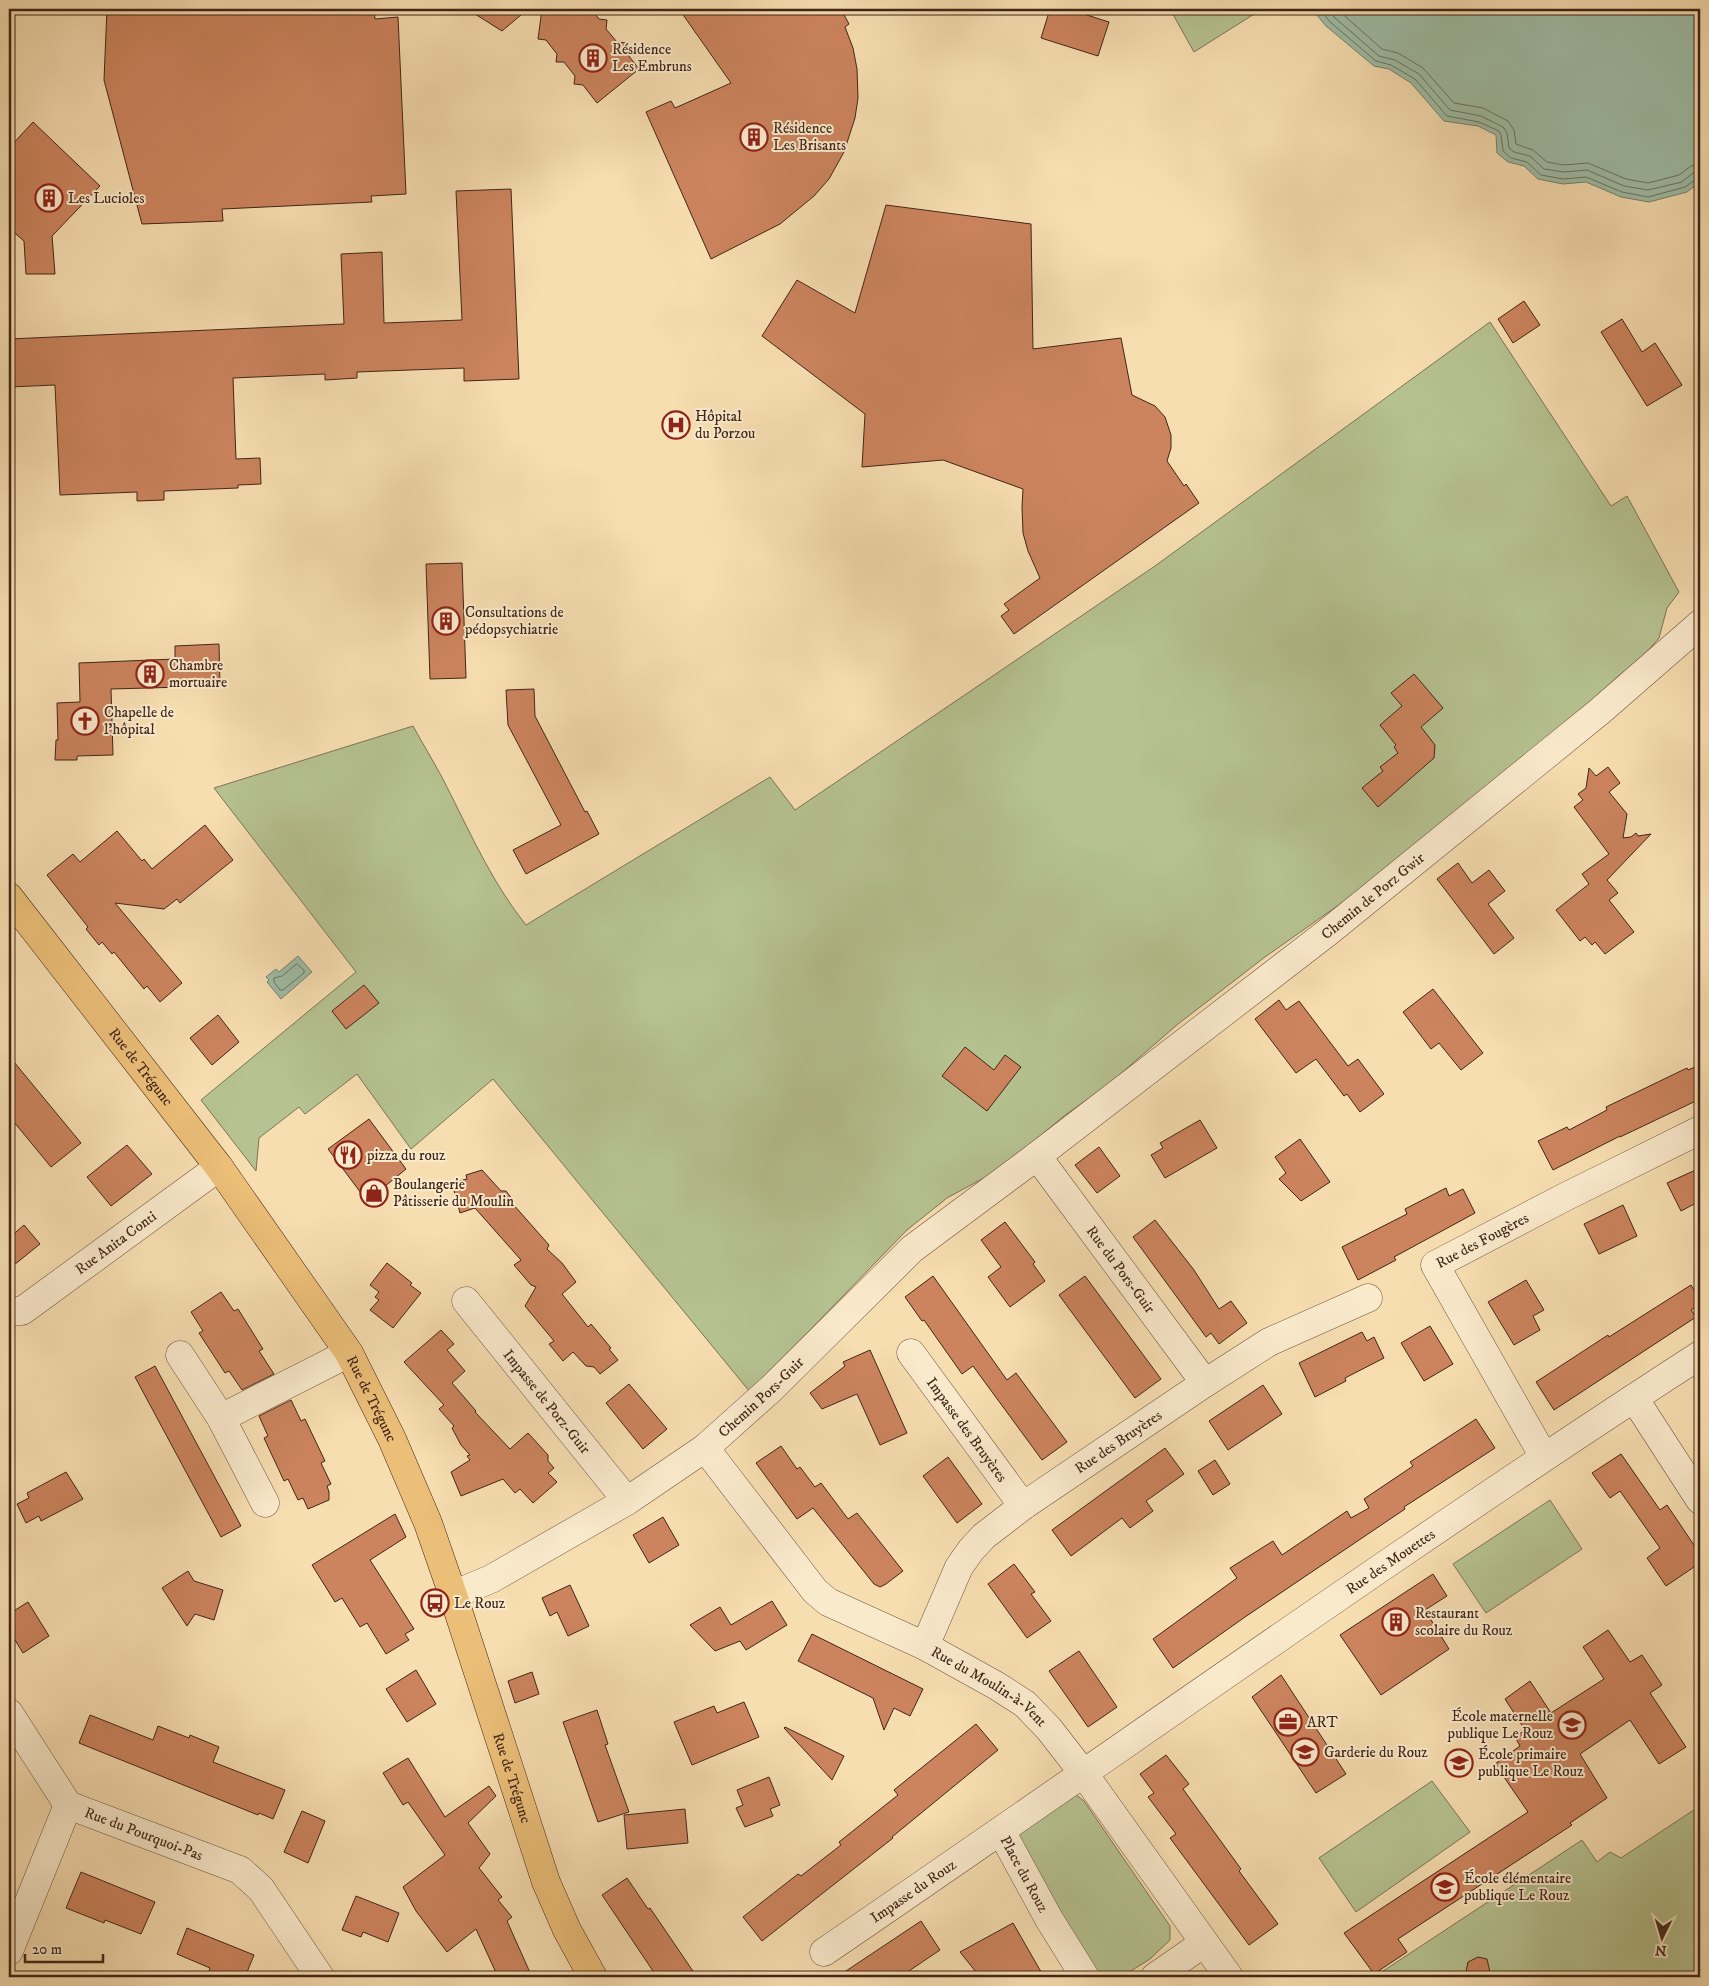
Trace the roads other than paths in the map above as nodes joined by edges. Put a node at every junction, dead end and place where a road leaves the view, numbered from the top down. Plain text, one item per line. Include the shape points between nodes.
1 (1700, 624) edge
2 (9, 897) edge
3 (1700, 1130) edge
4 (1036, 1156) junction
5 (219, 1167) junction
6 (1368, 1298) dead end
7 (466, 1301) dead end
8 (9, 1311) edge
9 (349, 1353) junction
10 (911, 1354) dead end
11 (1700, 1355) edge
12 (180, 1356) dead end
13 (1205, 1383) junction
14 (1634, 1398) junction
15 (221, 1418) junction
16 (705, 1448) junction
17 (1544, 1457) junction
18 (1700, 1500) edge
19 (627, 1501) junction
20 (265, 1503) dead end
21 (1023, 1506) junction
22 (453, 1595) junction
23 (925, 1646) junction
24 (9, 1713) edge
25 (1084, 1774) junction
26 (68, 1805) junction
27 (1001, 1832) junction
28 (1204, 1943) junction
29 (9, 1951) edge
30 (824, 1952) dead end
31 (320, 1977) edge
32 (593, 1977) edge
33 (1085, 1977) edge
34 (1155, 1977) edge
35 (1229, 1977) edge

1 - 4 street, Chemin de Porz Gwir via 1599,712 1350,914
2 - 5 main road, Rue de Trégunc
3 - 17 street, Rue des Fougères via 1435,1265
4 - 13 street, Rue du Pors-Guir
4 - 16 street, Chemin Pors-Guir via 912,1249 771,1389
5 - 8 street, Rue Anita Conti via 22,1311
5 - 9 main road, Rue de Trégunc
6 - 13 street, Rue des Bruyères via 1269,1342
7 - 19 street, Impasse de Porz-Guir
9 - 15 street
9 - 22 main road, Rue de Trégunc via 392,1439 428,1523
10 - 21 street, Impasse des Bruyères
11 - 14 street, Rue des Mouettes
12 - 15 street
13 - 21 street, Rue des Bruyères
14 - 17 street, Rue des Mouettes
14 - 18 street
15 - 20 street
16 - 19 street, Chemin Pors-Guir
16 - 23 street, Rue du Moulin-à-Vent via 815,1591 828,1602
17 - 25 street, Rue des Mouettes
19 - 22 street, Chemin Pors-Guir via 491,1578
21 - 23 street, Rue des Bruyères via 984,1536 963,1561
22 - 32 main road, Rue de Trégunc via 546,1882
23 - 25 street, Rue du Moulin-à-Vent via 1025,1704
24 - 26 street
25 - 27 street, Place du Rouz
25 - 28 street, Rue du Moulin-à-Vent
26 - 29 street, Rue du Pourquoi-Pas
26 - 31 street, Rue du Pourquoi-Pas via 240,1870 260,1889
27 - 30 street, Impasse du Rouz
27 - 33 street, Place du Rouz
28 - 34 street
28 - 35 street, Rue du Moulin-à-Vent

